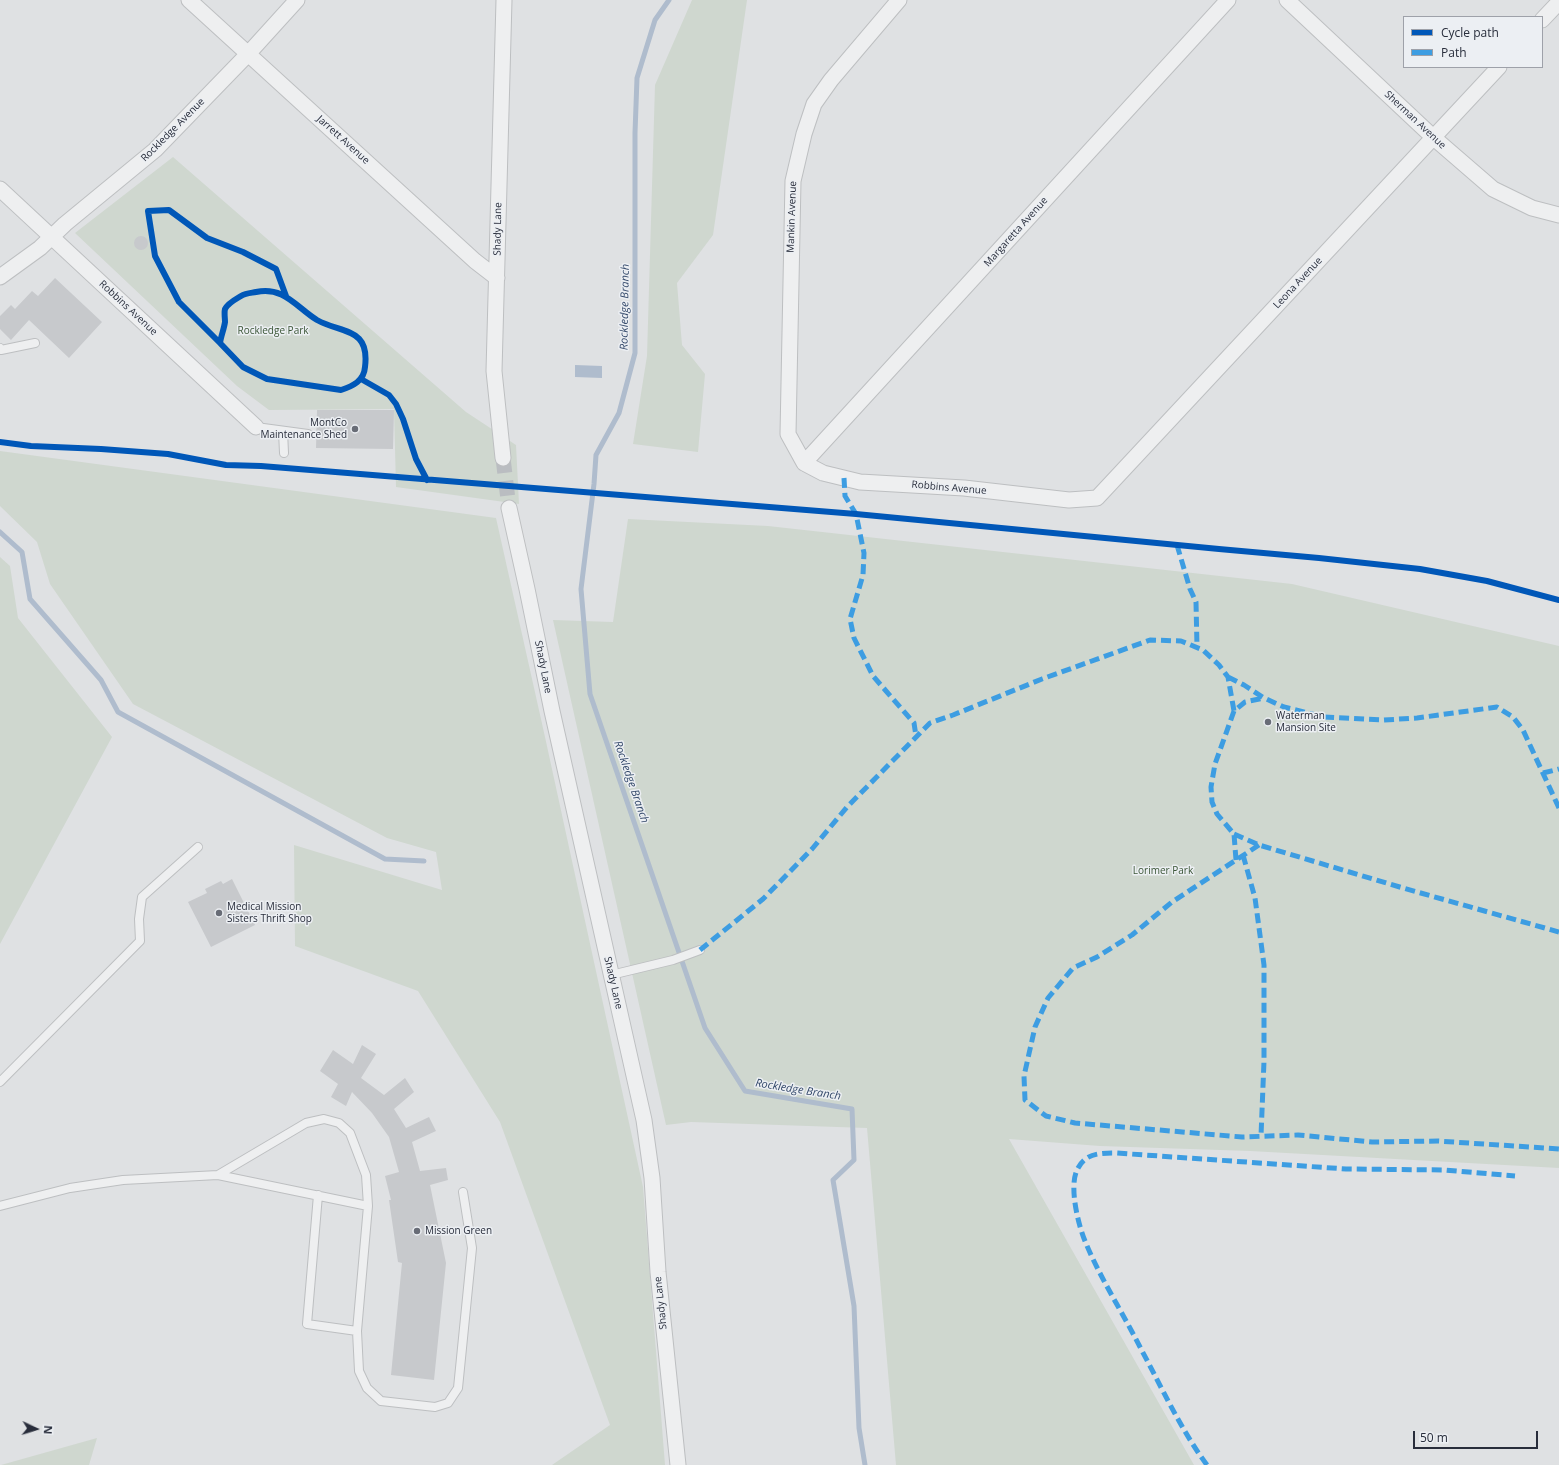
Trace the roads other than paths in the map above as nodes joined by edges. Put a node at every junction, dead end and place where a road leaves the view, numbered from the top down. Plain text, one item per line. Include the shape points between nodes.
1 (189, 0) edge
2 (297, 0) edge
3 (504, 0) edge
4 (899, 0) edge
5 (1228, 0) edge
6 (1287, 0) edge
7 (1559, 2) edge
8 (1543, 19) edge
9 (248, 54) junction
10 (1499, 68) edge
11 (1434, 138) junction
12 (0, 189) edge
13 (1559, 215) edge
14 (52, 236) junction
15 (0, 277) edge
16 (497, 278) junction
17 (35, 343) dead end
18 (0, 349) edge
19 (256, 428) joint
20 (283, 431) junction
21 (308, 434) dead end
22 (284, 453) dead end
23 (503, 458) tunnel mouth
24 (804, 463) junction
25 (1097, 498) joint
26 (509, 508) tunnel mouth
27 (198, 847) dead end
28 (700, 950) dead end
29 (611, 975) junction
30 (0, 1082) edge
31 (218, 1176) junction
32 (463, 1192) dead end
33 (318, 1196) junction
34 (0, 1206) edge
35 (368, 1206) junction
36 (357, 1332) junction
37 (678, 1465) edge

1 - 9 street, Jarrett Avenue
2 - 9 street, Rockledge Avenue
3 - 16 street, Shady Lane
4 - 24 street, Mankin Avenue via 831,80 814,104 792,181 788,434
5 - 24 street, Margaretta Avenue
6 - 11 street, Sherman Avenue
7 - 8 street
9 - 14 street, Rockledge Avenue via 155,150
9 - 16 street, Jarrett Avenue via 475,261
10 - 11 street, Leona Avenue
11 - 13 street, Sherman Avenue via 1493,189 1532,208
11 - 25 street, Leona Avenue
12 - 14 street, Robbins Avenue
14 - 15 street, Rockledge Avenue
14 - 19 street, Robbins Avenue
16 - 23 street, Shady Lane via 494,371
17 - 18 lane
19 - 20 lane
20 - 21 lane
20 - 22 lane
24 - 25 street, Robbins Avenue via 823,473 860,482 964,488 1069,500
26 - 29 street, Shady Lane
27 - 30 lane via 142,897 139,918 140,941
28 - 29 lane via 674,960
29 - 37 street, Shady Lane via 644,1120 652,1178 658,1272
31 - 33 lane
31 - 34 lane via 124,1180 70,1188
31 - 35 lane via 306,1123 324,1119 339,1124 350,1133 366,1175
32 - 36 lane via 472,1248 458,1388 448,1403 435,1406 381,1401 367,1388 359,1371
33 - 35 lane
33 - 36 lane via 307,1324
35 - 36 lane

